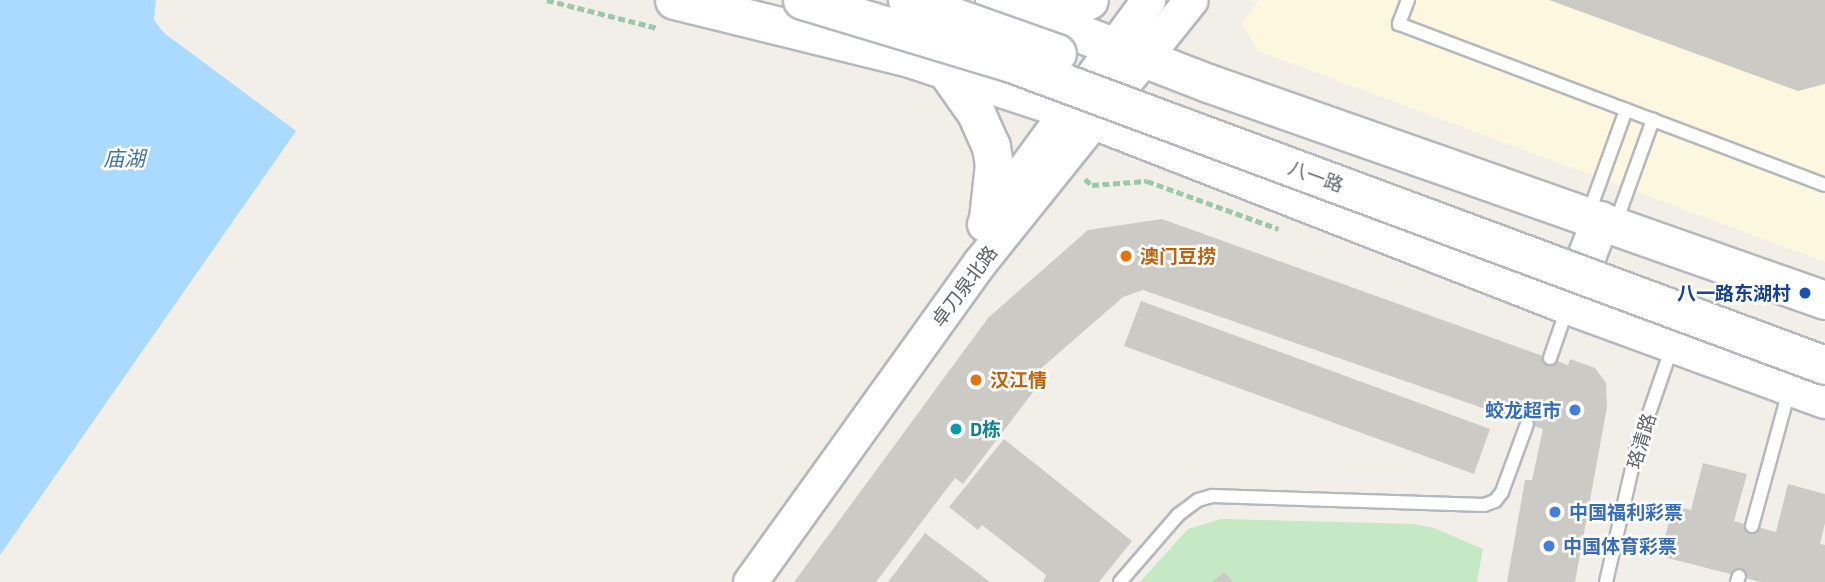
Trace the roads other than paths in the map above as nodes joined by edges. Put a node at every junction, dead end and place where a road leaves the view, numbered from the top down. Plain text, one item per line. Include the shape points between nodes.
1 (674, 0) edge
2 (802, 0) edge
3 (907, 0) edge
4 (1089, 0) edge
5 (1148, 0) edge
6 (1191, 0) edge
7 (1408, 0) edge
8 (1000, 2) edge
9 (1128, 53) junction
10 (945, 69) junction
11 (1626, 110) junction
12 (1082, 115) junction
13 (1653, 120) junction
14 (1825, 186) edge
15 (988, 218) junction
16 (1601, 221) junction
17 (1825, 300) edge
18 (1568, 305) junction
19 (1825, 340) edge
20 (1673, 344) junction
21 (1550, 358) dead end
22 (1825, 365) edge
23 (1791, 386) junction
24 (1825, 399) edge
25 (1527, 424) dead end
26 (1752, 526) dead end
27 (733, 582) edge
28 (750, 582) edge
29 (1120, 582) edge
30 (1606, 582) edge

1 - 10 main road, 八一路
2 - 22 main road, 八一路, bridge via 1011,63
3 - 19 main road, 八一路, bridge
4 - 8 main road
5 - 9 street, 卓刀泉北路
6 - 9 street, 卓刀泉北路
7 - 11 lane via 1399,24
8 - 9 main road
9 - 12 street, 卓刀泉北路
9 - 16 main road
10 - 12 main road, 八一路
10 - 15 main road via 976,113 991,146 994,164
11 - 13 lane
11 - 16 lane
12 - 15 street, 卓刀泉北路
12 - 18 main road, 八一路
12 - 28 street, 卓刀泉北路
13 - 14 lane
13 - 16 lane
15 - 27 street, 卓刀泉北路
16 - 17 main road
16 - 18 main road
18 - 20 main road, 八一路
18 - 21 lane
20 - 23 main road, 八一路
20 - 30 lane, 珞清路 via 1636,451
23 - 24 main road, 八一路
23 - 26 lane
25 - 29 lane via 1495,501 1484,505 1212,496 1178,515

